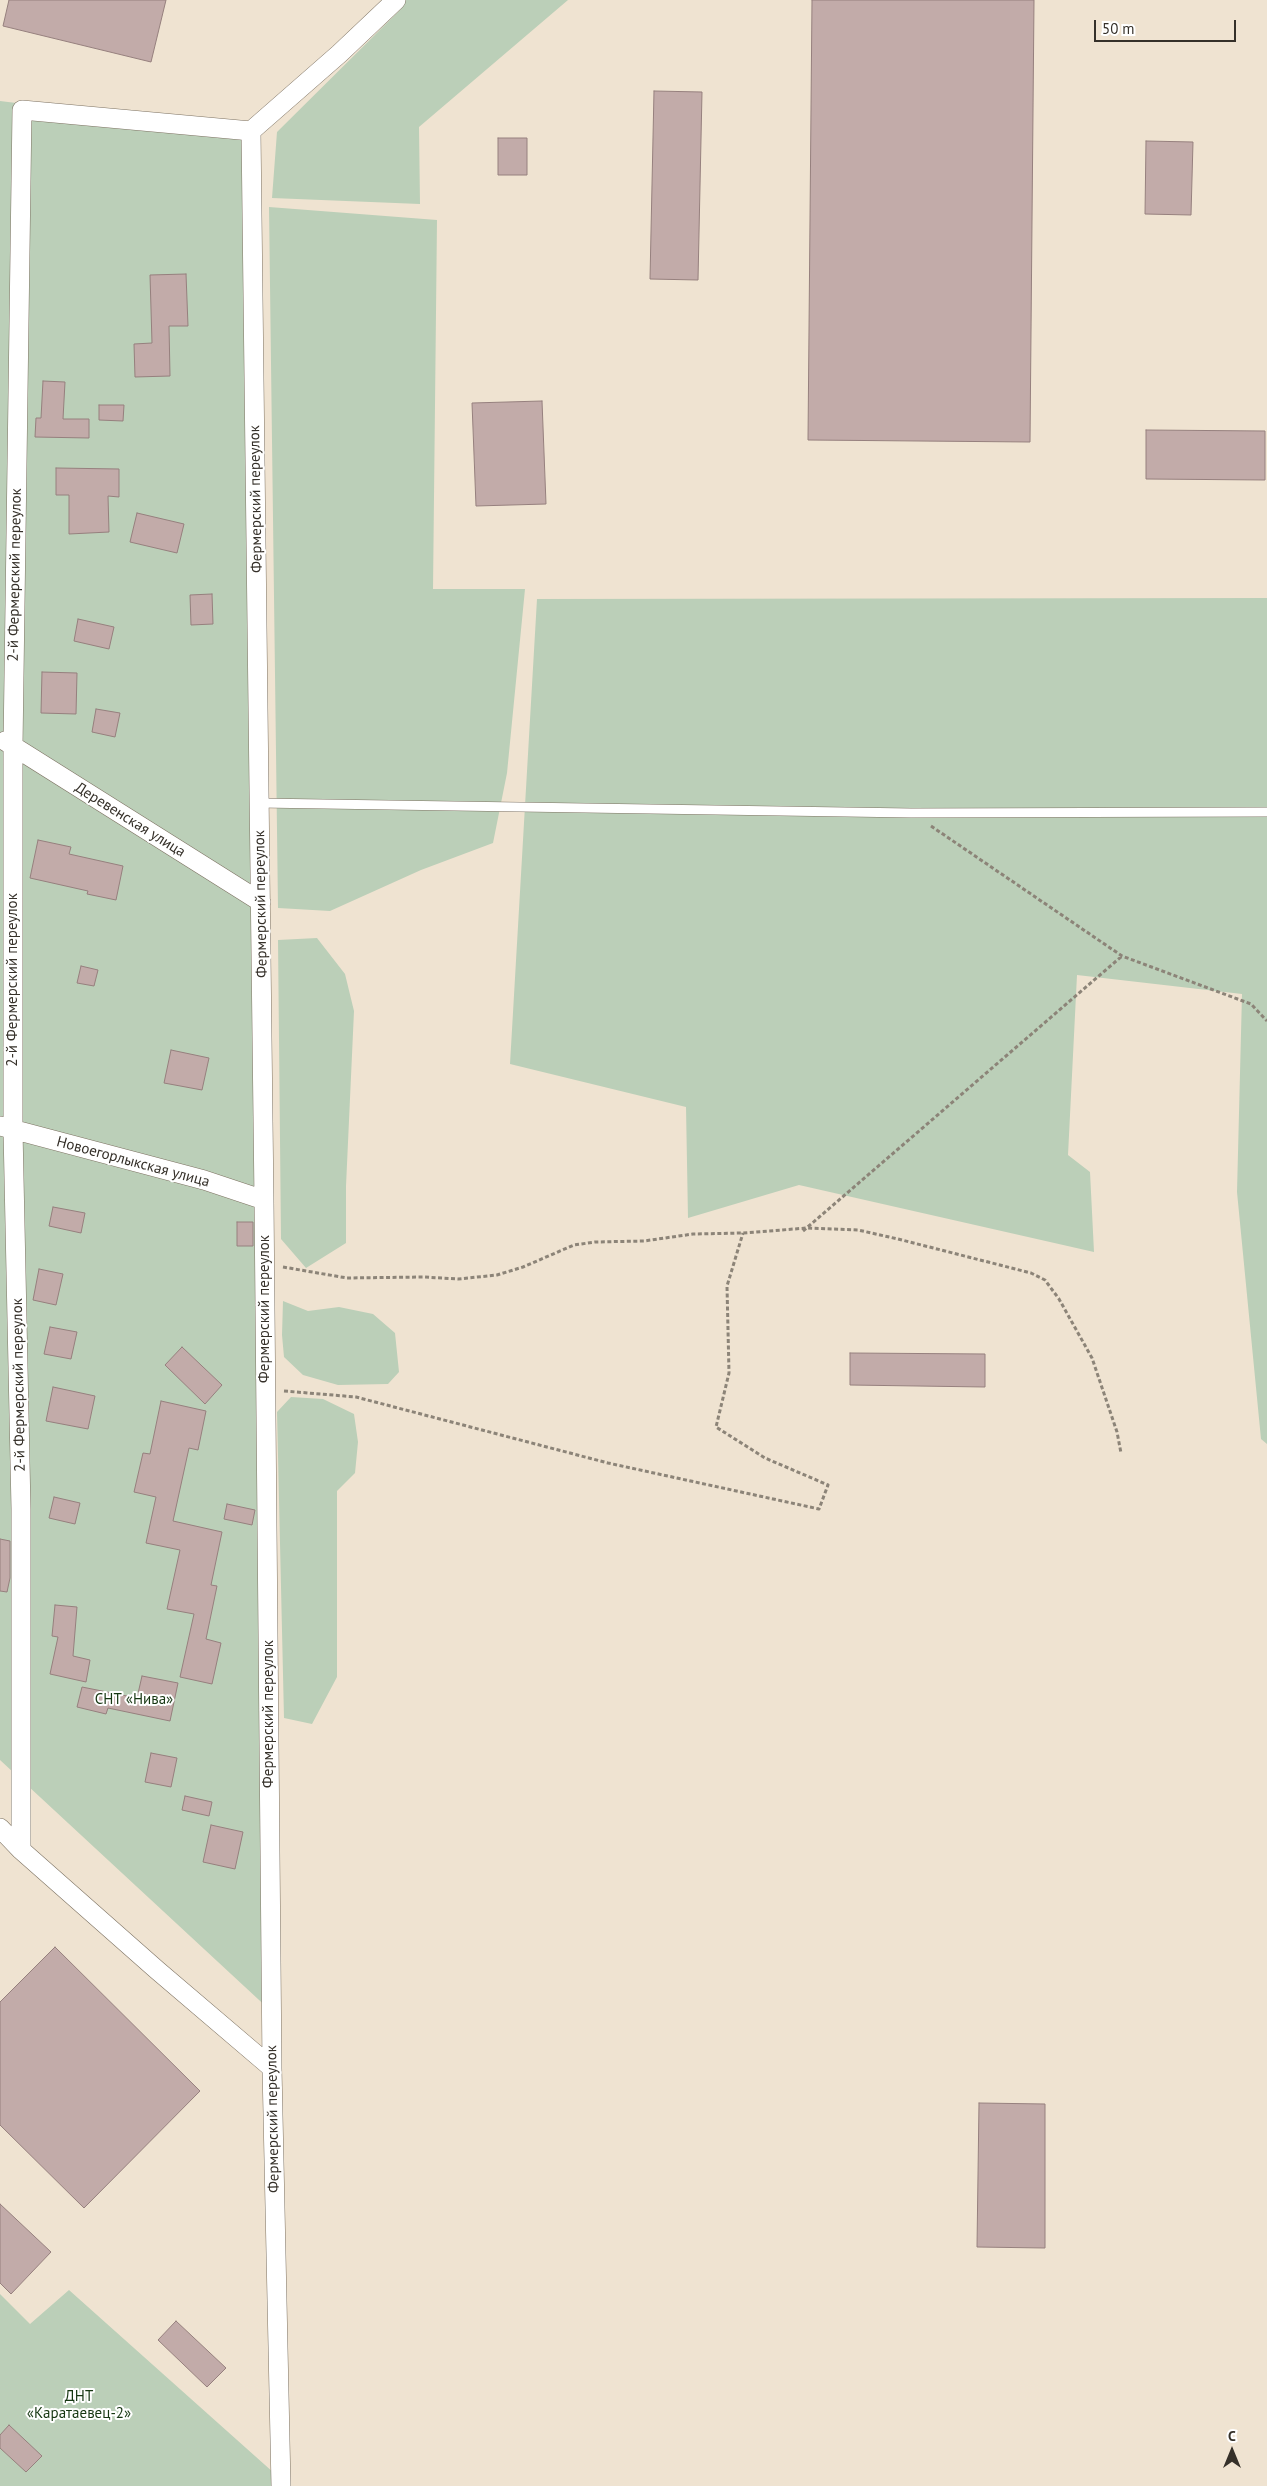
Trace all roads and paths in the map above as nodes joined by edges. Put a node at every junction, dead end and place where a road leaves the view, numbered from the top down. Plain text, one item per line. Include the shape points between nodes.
1 (396, 0) edge
2 (251, 131) junction
3 (6, 742) edge
4 (259, 803) junction
5 (911, 812) junction
6 (1267, 812) edge
7 (261, 902) junction
8 (1122, 956) junction
9 (1267, 1021) edge
10 (7, 1128) edge
11 (264, 1200) junction
12 (807, 1228) junction
13 (803, 1231) dead end
14 (743, 1233) junction
15 (265, 1263) junction
16 (266, 1389) junction
17 (1121, 1453) dead end
18 (0, 1828) edge
19 (21, 1850) junction
20 (272, 2068) junction
21 (281, 2486) edge

1 - 2 street
2 - 3 street, 2-й Фермерский переулок via 22,110
2 - 4 street, Фермерский переулок
3 - 7 street, Деревенская улица
3 - 10 street, 2-й Фермерский переулок
4 - 5 lane
4 - 7 street, Фермерский переулок
5 - 6 lane
5 - 8 path
7 - 11 street, Фермерский переулок
8 - 9 path via 1251,1004
8 - 12 path
10 - 11 street, Новоегорлыкская улица via 204,1180
10 - 19 street, 2-й Фермерский переулок via 21,1509
11 - 15 street, Фермерский переулок
12 - 13 path
12 - 14 path
12 - 17 path via 874,1234 1031,1273 1045,1280 1096,1366
14 - 15 path via 693,1234 574,1245 523,1267 477,1278 347,1278
14 - 16 path via 726,1286 729,1373 716,1427 765,1458 828,1484 819,1509 608,1463 356,1397
15 - 16 street, Фермерский переулок
16 - 20 street, Фермерский переулок
18 - 19 street
19 - 20 street
20 - 21 street, Фермерский переулок

